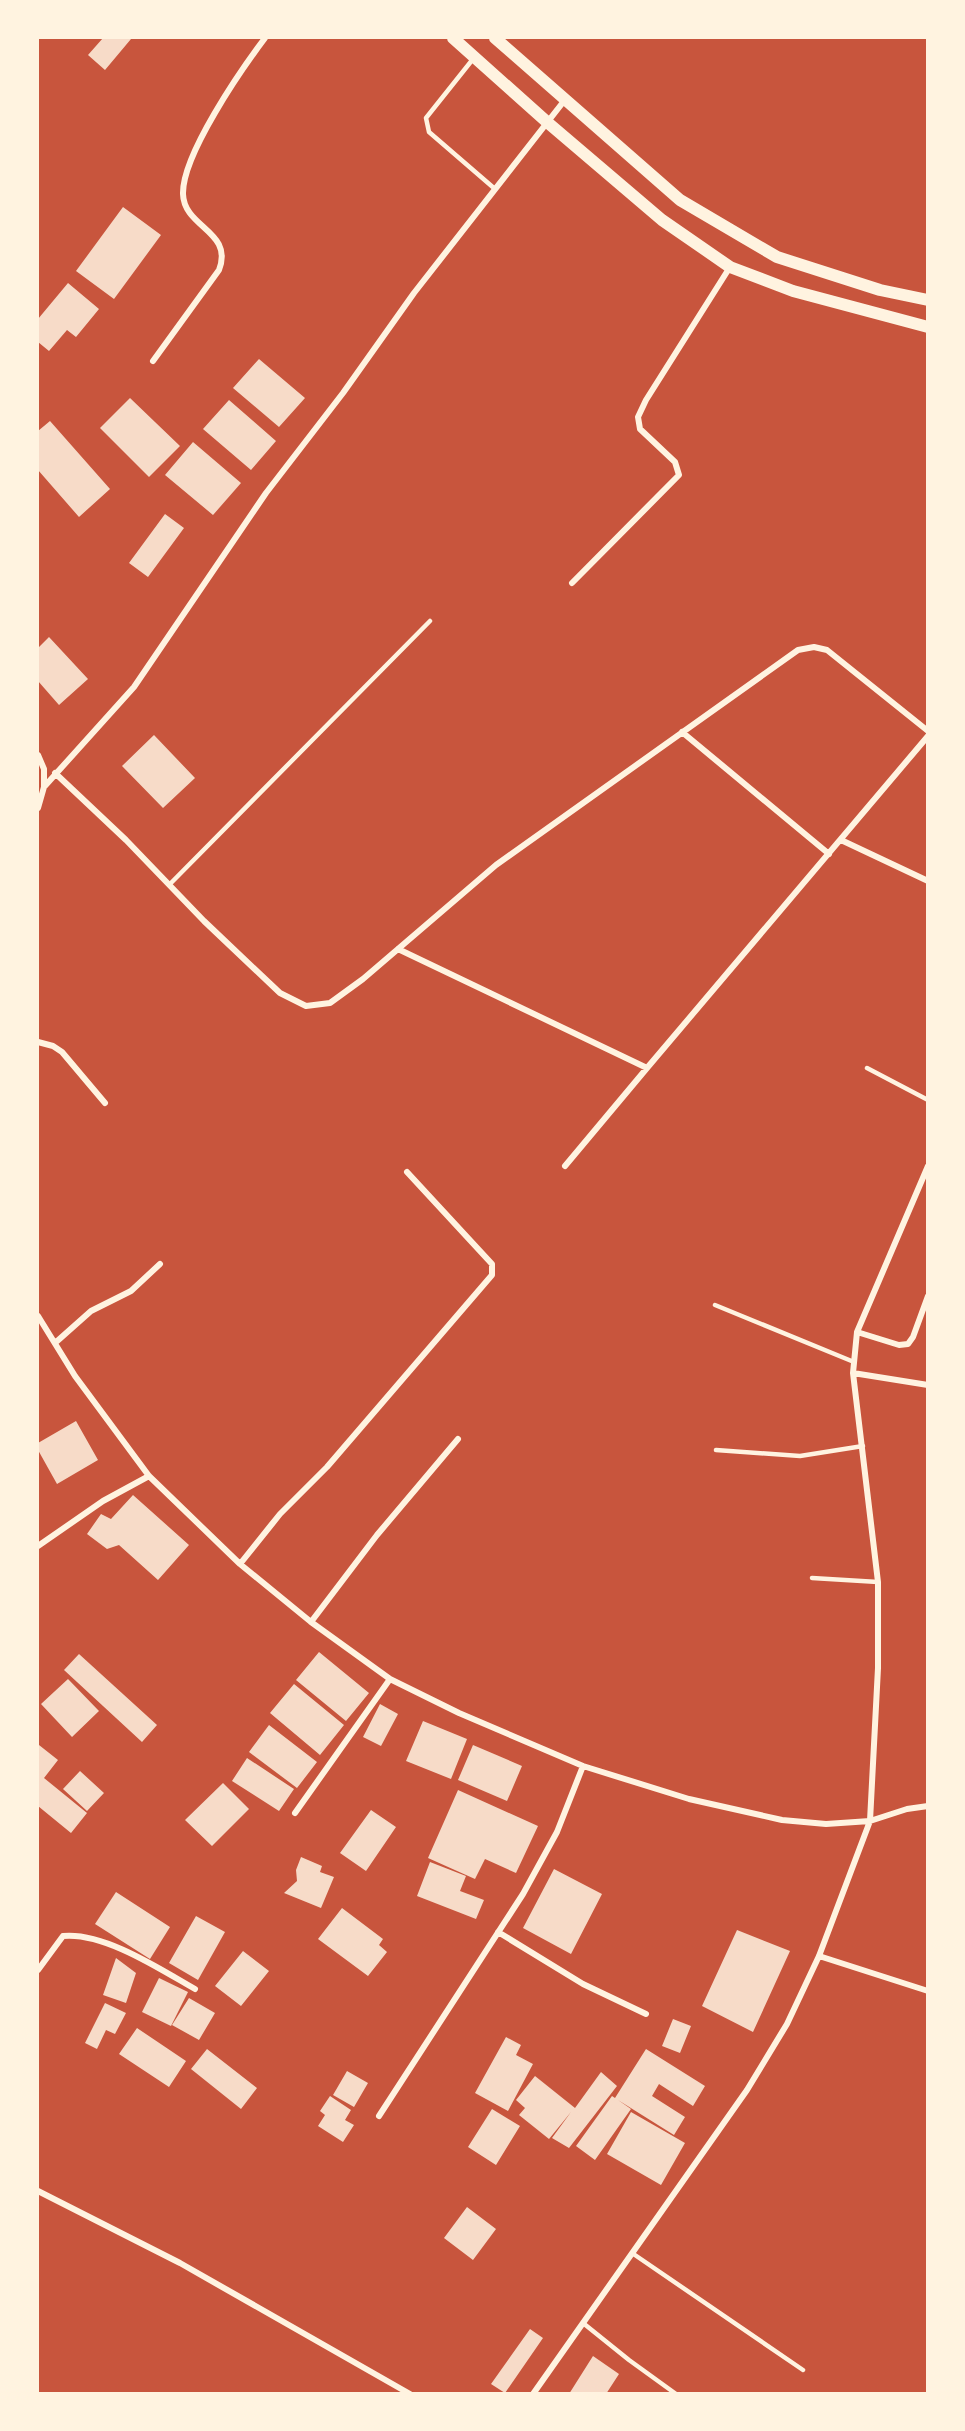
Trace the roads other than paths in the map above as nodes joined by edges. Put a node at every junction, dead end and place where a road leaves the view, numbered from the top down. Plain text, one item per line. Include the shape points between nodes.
1 (266, 38) edge
2 (453, 38) edge
3 (495, 38) edge
4 (474, 58) junction
5 (564, 101) junction
6 (547, 122) junction
7 (495, 189) junction
8 (730, 267) junction
9 (927, 300) edge
10 (927, 327) edge
11 (153, 362) dead end
12 (572, 583) dead end
13 (430, 621) dead end
14 (927, 731) edge
15 (682, 732) junction
16 (927, 736) edge
17 (38, 755) edge
18 (55, 773) junction
19 (44, 787) junction
20 (38, 808) edge
21 (841, 840) junction
22 (829, 854) junction
23 (927, 881) edge
24 (169, 885) junction
25 (398, 949) junction
26 (38, 1042) edge
27 (647, 1068) junction
28 (867, 1068) dead end
29 (927, 1100) edge
30 (105, 1103) dead end
31 (565, 1166) dead end
32 (927, 1166) edge
33 (407, 1172) dead end
34 (160, 1264) dead end
35 (927, 1296) edge
36 (715, 1305) dead end
37 (38, 1316) edge
38 (857, 1332) junction
39 (55, 1343) junction
40 (854, 1362) junction
41 (853, 1373) junction
42 (927, 1385) edge
43 (458, 1439) dead end
44 (863, 1446) junction
45 (716, 1450) dead end
46 (149, 1476) junction
47 (38, 1546) edge
48 (240, 1564) junction
49 (812, 1578) dead end
50 (878, 1582) junction
51 (311, 1622) junction
52 (390, 1679) junction
53 (583, 1766) junction
54 (927, 1806) edge
55 (295, 1813) dead end
56 (870, 1821) junction
57 (498, 1932) junction
58 (819, 1956) junction
59 (38, 1970) edge
60 (195, 1989) dead end
61 (927, 1991) edge
62 (646, 2014) dead end
63 (379, 2116) dead end
64 (38, 2191) edge
65 (632, 2253) junction
66 (583, 2323) junction
67 (803, 2370) dead end
68 (410, 2394) edge
69 (533, 2394) edge
70 (676, 2394) edge

1 - 11 street via 238,75 195,151 185,177 183,195 187,212 215,238 223,261
2 - 4 main road
3 - 5 main road
4 - 6 main road
4 - 7 lane via 426,118 429,132
5 - 6 street
5 - 9 main road via 680,200 777,257 880,290
6 - 7 street
6 - 8 main road via 662,220
7 - 18 street via 266,493 134,687
8 - 10 main road via 794,291
8 - 12 street via 638,417 640,429 675,462 679,475
13 - 24 lane
14 - 15 street via 827,650 814,647 798,650 782,660
15 - 22 street
15 - 25 street via 496,865
16 - 21 street
17 - 19 street via 44,769
18 - 19 street
18 - 24 street
19 - 20 street
21 - 22 street
21 - 23 street
22 - 27 street
24 - 25 street via 279,993 306,1006 330,1003
25 - 27 street
26 - 30 street via 62,1052
27 - 31 street
28 - 29 lane
32 - 38 street
33 - 48 street via 492,1264 492,1275
34 - 39 street via 131,1291 91,1311
35 - 38 street via 908,1344 899,1345
36 - 40 lane
37 - 39 street
38 - 40 street
39 - 46 street
40 - 41 street
41 - 42 street
41 - 44 street
43 - 51 street via 377,1535
44 - 45 lane via 800,1456
44 - 50 street
46 - 47 street via 103,1501
46 - 48 street
48 - 51 street
49 - 50 lane
50 - 56 street
51 - 52 street
52 - 53 street
52 - 55 street
53 - 56 street via 689,1799 782,1820 826,1824
53 - 57 street via 557,1832
54 - 56 street
56 - 58 street
57 - 62 street via 583,1984
57 - 63 street
58 - 61 street
58 - 65 street via 787,2024 747,2090
59 - 60 street via 63,1936 75,1935 109,1945
64 - 68 street via 180,2263
65 - 66 street
65 - 67 lane
66 - 69 street
66 - 70 lane

